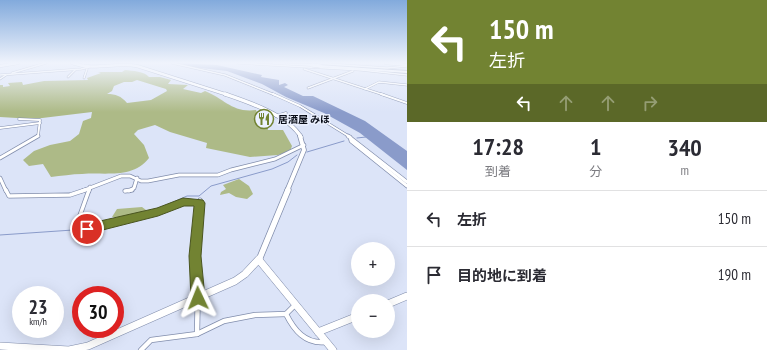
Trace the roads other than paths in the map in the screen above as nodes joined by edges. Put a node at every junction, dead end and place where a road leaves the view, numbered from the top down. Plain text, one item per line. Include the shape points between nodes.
1 (176, 79) edge
2 (235, 79) edge
3 (329, 79) edge
4 (336, 79) edge
5 (407, 85) edge
6 (308, 88) dead end
7 (365, 89) junction
8 (407, 103) edge
9 (286, 114) dead end
10 (275, 116) junction
11 (19, 119) dead end
12 (40, 123) junction
13 (0, 128) edge
14 (350, 137) junction
15 (304, 144) junction
16 (0, 158) edge
17 (0, 178) edge
18 (137, 178) junction
19 (407, 182) edge
20 (407, 186) edge
21 (90, 187) junction
22 (125, 191) dead end
23 (260, 260) junction
24 (407, 296) edge
25 (198, 298) junction
26 (395, 301) edge
27 (296, 304) junction
28 (286, 314) junction
29 (351, 319) edge
30 (318, 332) junction
31 (197, 334) junction
32 (326, 342) junction
33 (0, 346) edge
34 (76, 349) edge
35 (141, 350) edge
36 (333, 350) edge

1 - 10 main road via 237,99
2 - 14 street via 265,90 307,110
3 - 6 street
4 - 7 street
5 - 7 street via 380,82
7 - 8 street
9 - 10 street
10 - 15 main road via 296,130
11 - 12 street via 38,119
12 - 13 street
12 - 16 street via 38,136
14 - 19 street
14 - 20 street via 351,141
15 - 18 street via 275,159 218,175 180,175 148,181
15 - 23 main road via 304,150
17 - 21 street via 8,196 64,196
18 - 21 street via 121,176
18 - 22 street via 134,189
21 - 25 street via 74,231 158,212 183,202 200,201 195,256
23 - 25 main road via 235,281
23 - 27 main road
24 - 26 main road
25 - 31 street
25 - 34 main road via 94,344
27 - 28 street
27 - 30 main road
28 - 31 street via 255,315 224,321
28 - 32 street via 300,335 317,344
29 - 30 main road
30 - 32 main road
31 - 35 street via 151,340
32 - 36 main road
33 - 34 main road

